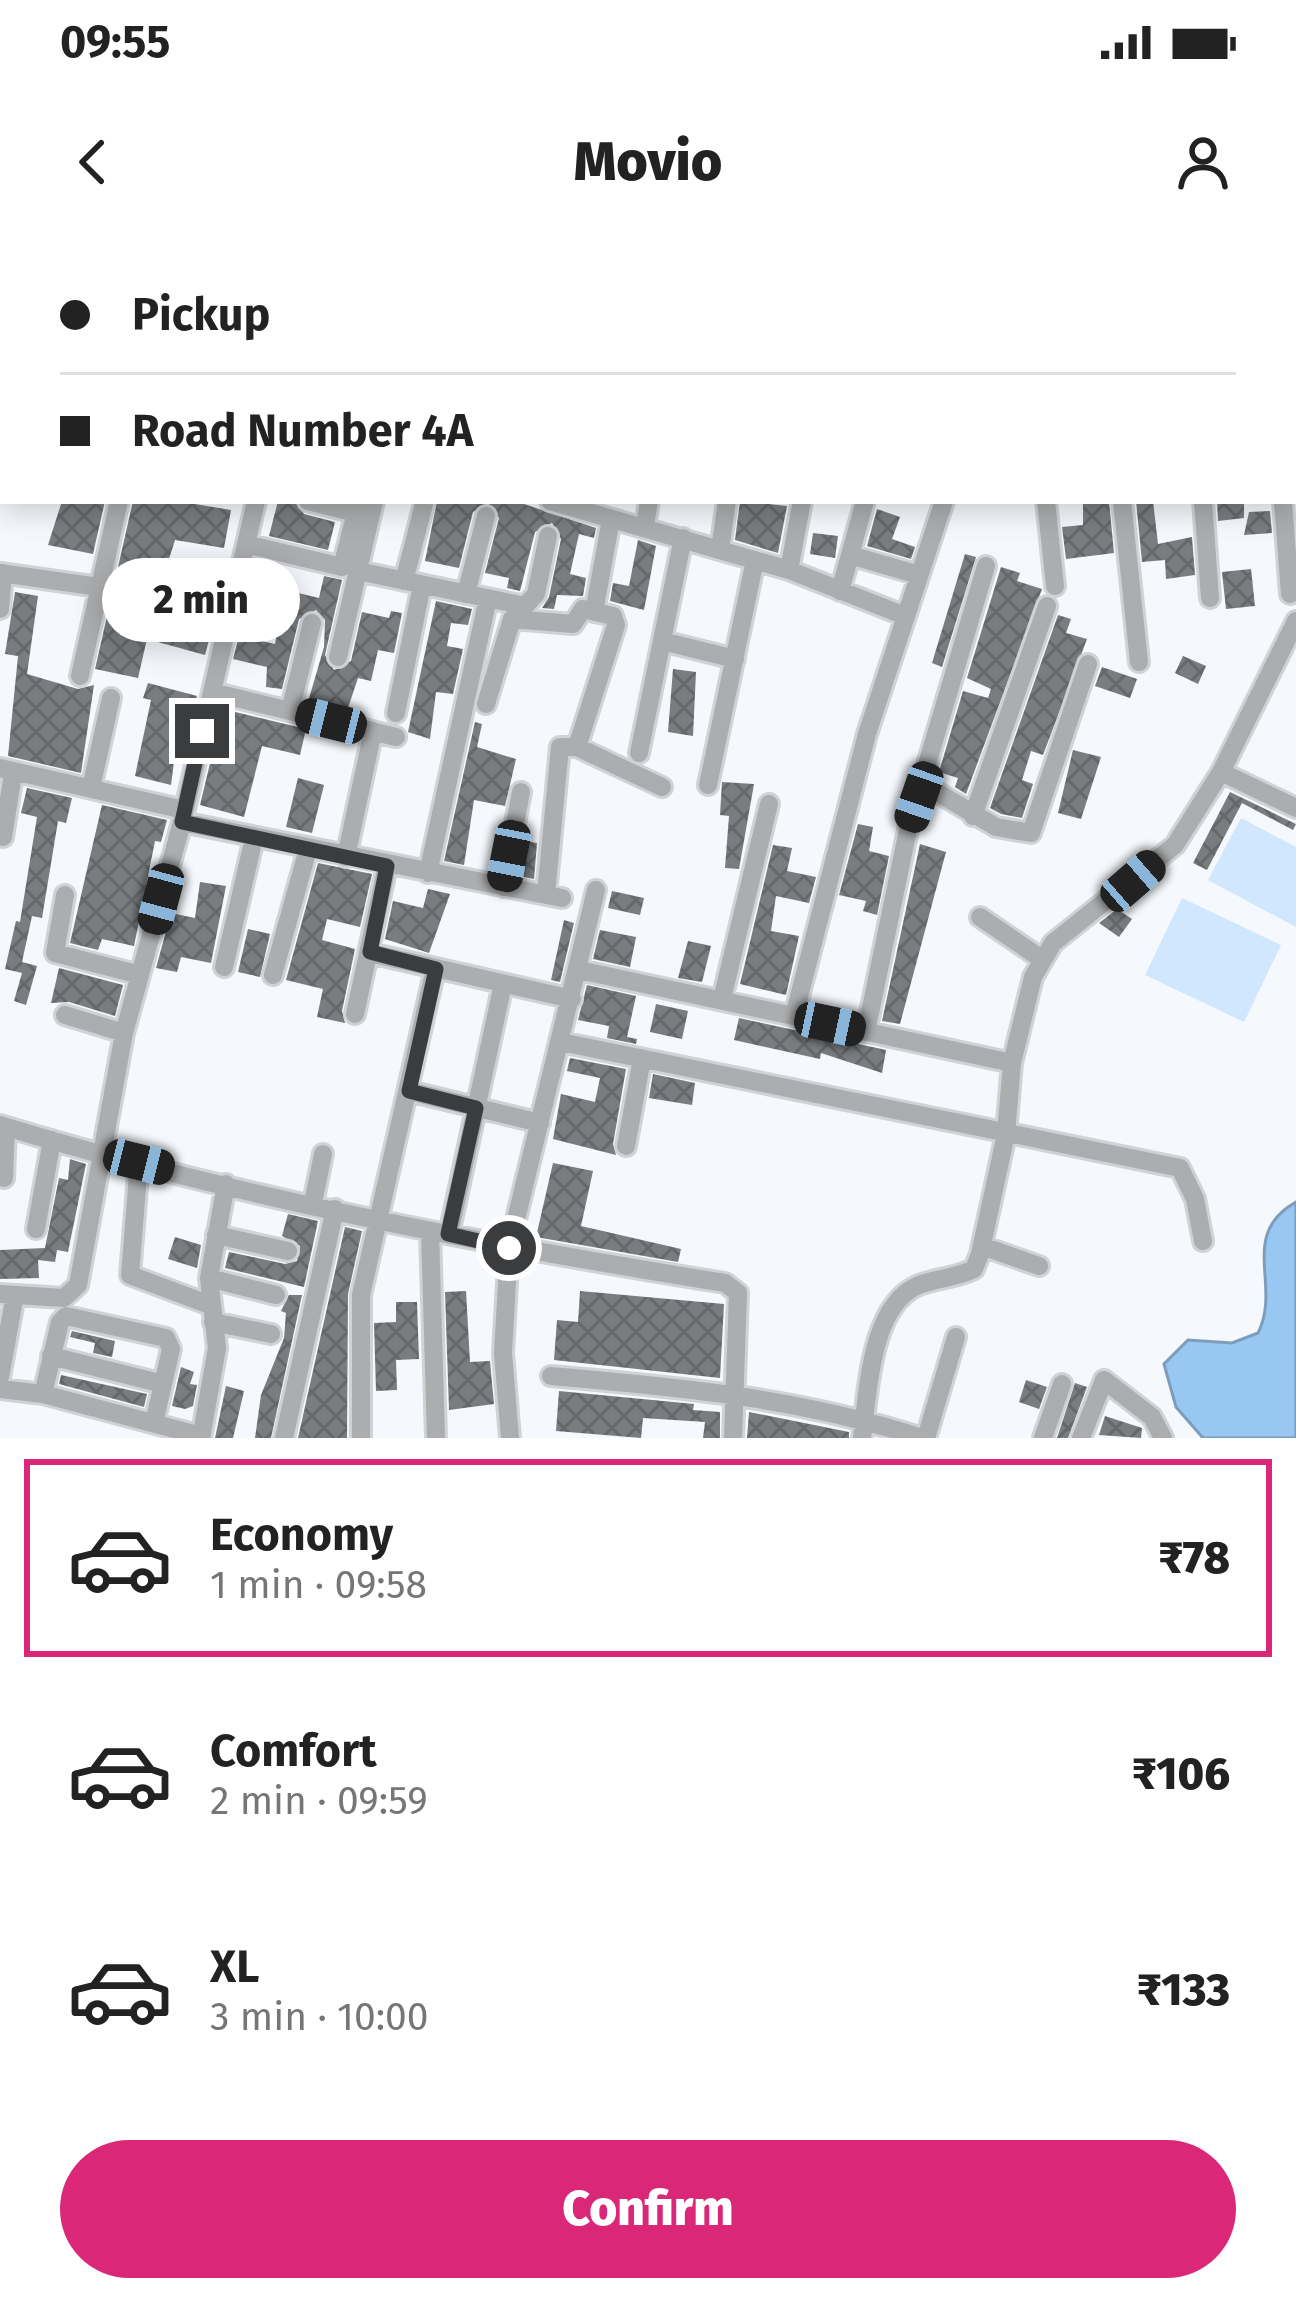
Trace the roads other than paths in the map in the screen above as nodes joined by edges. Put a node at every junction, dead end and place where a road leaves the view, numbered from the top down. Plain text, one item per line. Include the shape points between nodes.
1 (118, 504) edge
2 (256, 504) edge
3 (267, 504) edge
4 (373, 504) edge
5 (424, 504) dead end
6 (560, 504) edge
7 (649, 504) edge
8 (728, 504) edge
9 (801, 504) edge
10 (864, 504) edge
11 (943, 504) edge
12 (1046, 504) edge
13 (1122, 504) edge
14 (1203, 504) edge
15 (1283, 504) edge
16 (358, 507) edge
17 (486, 516) dead end
18 (611, 519) junction
19 (645, 526) junction
20 (548, 536) dead end
21 (683, 538) junction
22 (252, 545) junction
23 (720, 550) junction
24 (850, 555) junction
25 (755, 560) junction
26 (986, 566) dead end
27 (358, 571) junction
28 (789, 571) junction
29 (1, 573) edge
30 (919, 575) junction
31 (413, 583) junction
32 (1055, 586) dead end
33 (99, 587) junction
34 (840, 591) junction
35 (1290, 593) dead end
36 (466, 594) junction
37 (488, 598) junction
38 (1210, 598) dead end
39 (1047, 606) dead end
40 (0, 609) edge
41 (594, 612) junction
42 (905, 616) junction
43 (229, 617) junction
44 (1296, 621) edge
45 (312, 623) dead end
46 (662, 641) junction
47 (338, 657) dead end
48 (735, 659) junction
49 (1138, 662) dead end
50 (1088, 664) dead end
51 (80, 676) dead end
52 (212, 692) junction
53 (110, 698) dead end
54 (486, 704) dead end
55 (290, 711) junction
56 (396, 713) dead end
57 (373, 731) junction
58 (396, 737) dead end
59 (578, 747) junction
60 (639, 753) dead end
61 (7, 771) edge
62 (1221, 772) junction
63 (708, 784) dead end
64 (923, 784) junction
65 (662, 787) dead end
66 (91, 788) junction
67 (521, 792) dead end
68 (770, 804) dead end
69 (1296, 808) edge
70 (183, 816) junction
71 (973, 816) junction
72 (3, 836) edge
73 (254, 838) junction
74 (308, 849) junction
75 (346, 857) junction
76 (387, 866) junction
77 (428, 873) junction
78 (503, 887) junction
79 (596, 890) dead end
80 (65, 895) dead end
81 (980, 917) dead end
82 (370, 952) junction
83 (1043, 960) junction
84 (224, 968) dead end
85 (436, 969) junction
86 (579, 970) junction
87 (140, 975) junction
88 (273, 975) dead end
89 (503, 984) junction
90 (572, 999) junction
91 (722, 999) junction
92 (355, 1014) dead end
93 (65, 1015) dead end
94 (794, 1016) junction
95 (866, 1032) junction
96 (124, 1033) junction
97 (561, 1042) junction
98 (642, 1059) junction
99 (1012, 1063) junction
100 (409, 1091) junction
101 (476, 1108) junction
102 (540, 1123) junction
103 (3, 1126) edge
104 (1006, 1134) junction
105 (52, 1140) junction
106 (626, 1146) dead end
107 (101, 1150) junction
108 (323, 1154) dead end
109 (139, 1162) junction
110 (4, 1178) dead end
111 (226, 1184) junction
112 (313, 1203) junction
113 (335, 1209) junction
114 (380, 1220) junction
115 (36, 1229) dead end
116 (439, 1232) junction
117 (216, 1235) junction
118 (1203, 1241) dead end
119 (982, 1246) junction
120 (509, 1248) junction
121 (288, 1251) dead end
122 (1039, 1266) dead end
123 (209, 1278) junction
124 (7, 1294) edge
125 (276, 1295) dead end
126 (212, 1313) junction
127 (271, 1334) dead end
128 (956, 1337) dead end
129 (51, 1357) junction
130 (551, 1376) dead end
131 (0, 1377) edge
132 (163, 1384) junction
133 (1062, 1384) dead end
134 (0, 1389) edge
135 (736, 1392) junction
136 (43, 1394) junction
137 (154, 1423) junction
138 (863, 1429) edge
139 (201, 1437) edge
140 (1086, 1437) edge
141 (284, 1438) edge
142 (361, 1438) edge
143 (436, 1438) edge
144 (510, 1438) edge
145 (733, 1438) edge
146 (924, 1438) edge
147 (1043, 1438) edge
148 (1163, 1438) edge

1 - 33 street
2 - 22 street
3 - 22 street
4 - 27 street
5 - 31 street
6 - 18 street
7 - 19 street
8 - 23 street
9 - 28 street
10 - 24 street
11 - 30 street
12 - 32 street
13 - 49 street
14 - 38 street
15 - 35 street
16 - 22 street via 342,567
17 - 36 street
18 - 19 street
18 - 41 street
19 - 21 street
20 - 37 street via 532,603
21 - 23 street
21 - 46 street
22 - 43 street
23 - 25 street
24 - 30 street
24 - 34 street
25 - 28 street
25 - 48 street
26 - 64 street
27 - 31 street
27 - 47 street
28 - 34 street
29 - 33 street
29 - 40 street
30 - 42 street
31 - 36 street
31 - 56 street
33 - 43 street
33 - 51 street
34 - 42 street
36 - 37 street
37 - 77 street
39 - 71 street
41 - 54 street via 583,609 569,625 512,619
41 - 59 street via 613,616 616,625
42 - 94 street
43 - 52 street
44 - 62 street
45 - 55 street
46 - 48 street
46 - 60 street
48 - 63 street
50 - 71 street via 1036,828 1023,835
52 - 55 street
52 - 70 street
53 - 66 street
55 - 57 street
57 - 58 street
57 - 75 street
59 - 65 street
59 - 78 street via 560,748 554,896
61 - 66 street
61 - 72 street
62 - 69 street
62 - 83 street via 1175,845 1052,943
64 - 71 street
64 - 95 street
66 - 70 street
67 - 78 street
68 - 91 street
70 - 73 street
70 - 87 street
73 - 74 street
73 - 84 street
74 - 75 street
74 - 88 street
75 - 76 street
76 - 77 street
76 - 82 street
77 - 78 street
79 - 86 street
80 - 87 street via 55,953
81 - 83 street
82 - 85 street
82 - 92 street
83 - 99 street
85 - 89 street
85 - 100 street
86 - 90 street
86 - 91 street
87 - 96 street
89 - 90 street
89 - 101 street
90 - 97 street
91 - 94 street
93 - 96 street
94 - 95 street
95 - 99 street
96 - 107 street
97 - 98 street
97 - 102 street
98 - 104 street
98 - 106 street
99 - 104 street
100 - 101 street
100 - 114 street
101 - 102 street
101 - 116 street
102 - 120 street
103 - 105 street
103 - 110 street
104 - 118 street via 1180,1168
104 - 119 street
105 - 107 street
105 - 115 street
107 - 109 street
107 - 124 street via 72,1294
108 - 112 street
109 - 111 street
109 - 126 street via 130,1275
111 - 112 street
111 - 117 street
112 - 113 street
113 - 114 street
113 - 141 street
114 - 116 street
114 - 142 street via 362,1294
116 - 120 street
116 - 143 street
117 - 121 street
117 - 123 street
119 - 122 street
119 - 138 street via 974,1269 920,1285 895,1302
120 - 135 street via 732,1287
120 - 144 street via 503,1353
123 - 125 street
123 - 126 street
124 - 131 street
126 - 127 street
126 - 139 street via 216,1366
128 - 146 street
129 - 132 street
129 - 132 street via 60,1322 80,1316 166,1338 172,1349
129 - 136 street
130 - 135 street
132 - 137 street
133 - 147 street
134 - 136 street
135 - 138 street
135 - 145 street
136 - 137 street
137 - 139 street
138 - 146 street
140 - 148 street via 1104,1380 1152,1417

